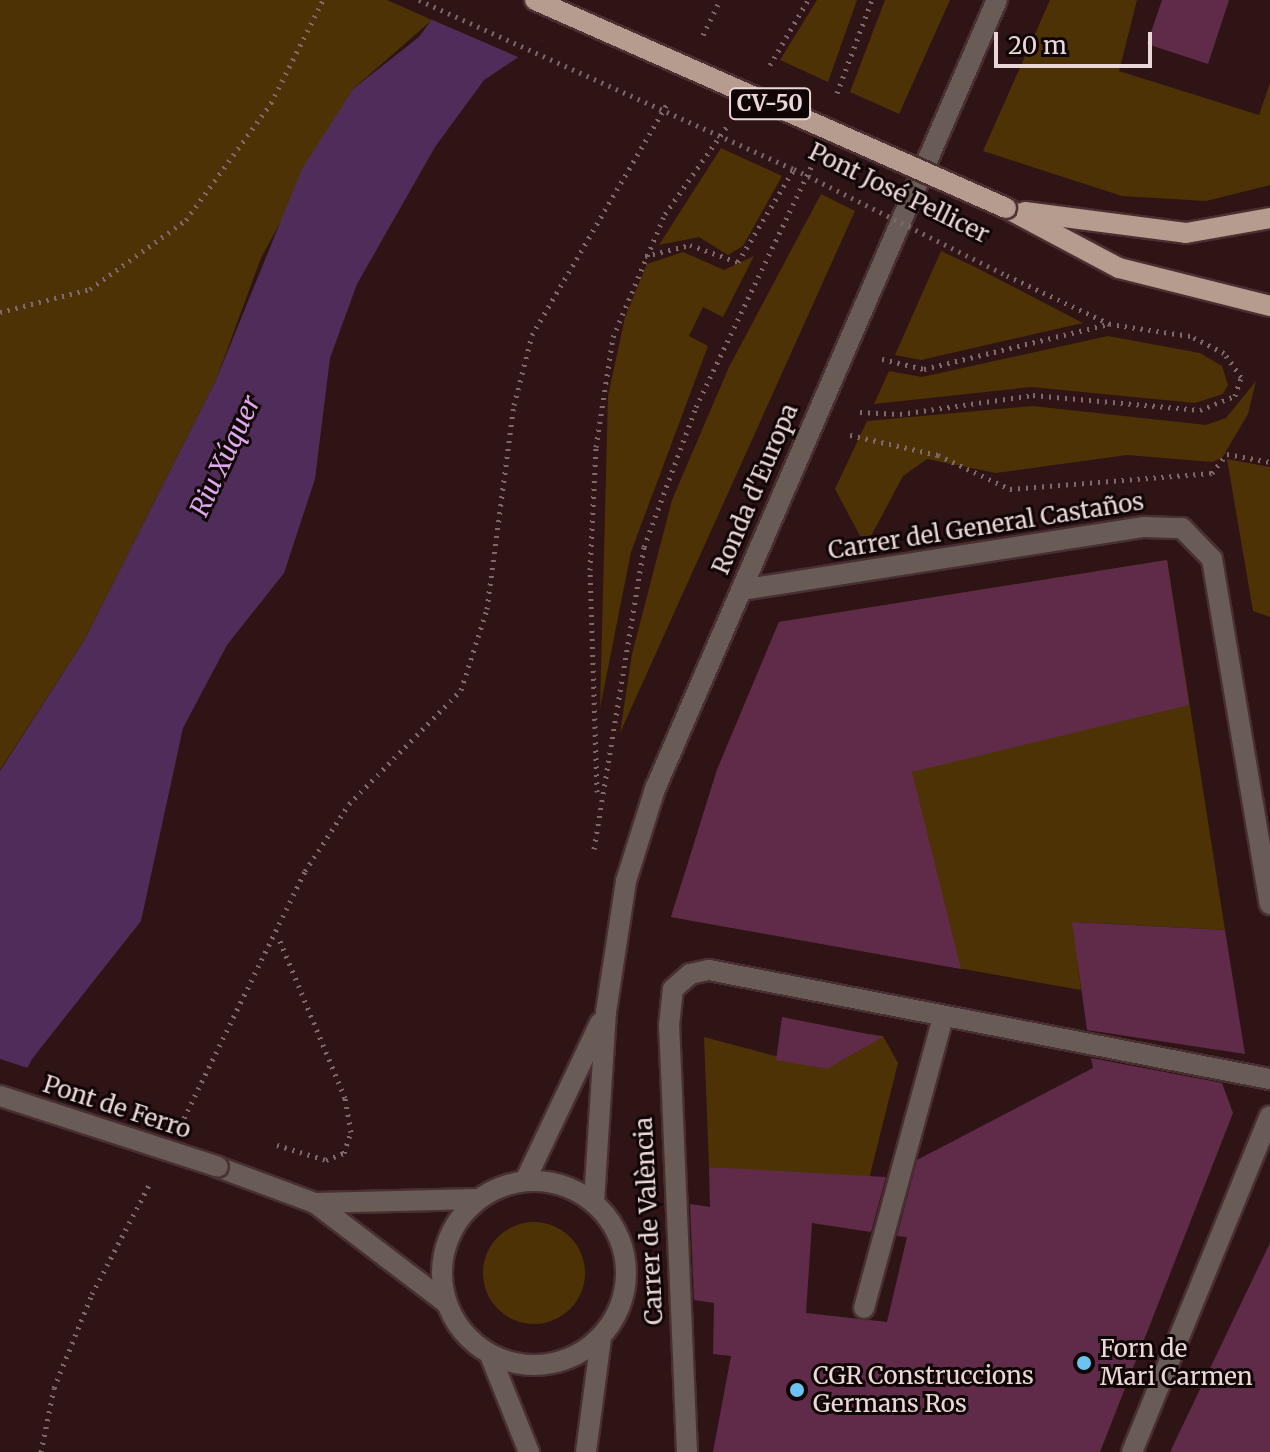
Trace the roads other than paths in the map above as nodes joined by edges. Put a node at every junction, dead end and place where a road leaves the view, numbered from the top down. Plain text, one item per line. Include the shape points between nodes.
1 (535, 0) edge
2 (997, 0) edge
3 (1006, 208) junction
4 (1270, 218) edge
5 (1270, 306) edge
6 (741, 590) junction
7 (1270, 904) edge
8 (606, 1012) junction
9 (942, 1020) junction
10 (1270, 1079) edge
11 (0, 1096) edge
12 (1270, 1116) edge
13 (525, 1181) junction
14 (477, 1199) junction
15 (594, 1202) junction
16 (315, 1203) junction
17 (445, 1302) junction
18 (864, 1308) dead end
19 (601, 1338) junction
20 (490, 1355) junction
21 (529, 1452) edge
22 (586, 1452) edge
23 (687, 1452) edge
24 (1132, 1452) edge

1 - 3 main road, Pont José Pellicer / CV-50, bridge
2 - 6 street, Ronda d'Europa
3 - 4 main road, CV-50 via 1186,233
3 - 5 main road, CV-50 via 1119,268
6 - 7 street, Carrer del General Castaños via 1144,527 1182,528 1212,559
6 - 8 street, Ronda d'Europa via 655,789 626,881
8 - 13 street
8 - 15 street
9 - 10 street
9 - 18 street
9 - 23 street, Carrer de València via 709,970 673,989 672,1192
11 - 16 street, Pont de Ferro, bridge
12 - 24 street
13 - 14 street
13 - 15 street via 566,1186
14 - 16 street
14 - 17 street via 443,1252
15 - 19 street via 617,1229 626,1260 619,1310
16 - 17 street
17 - 20 street via 460,1330
19 - 20 street via 547,1366
19 - 22 street
20 - 21 street

